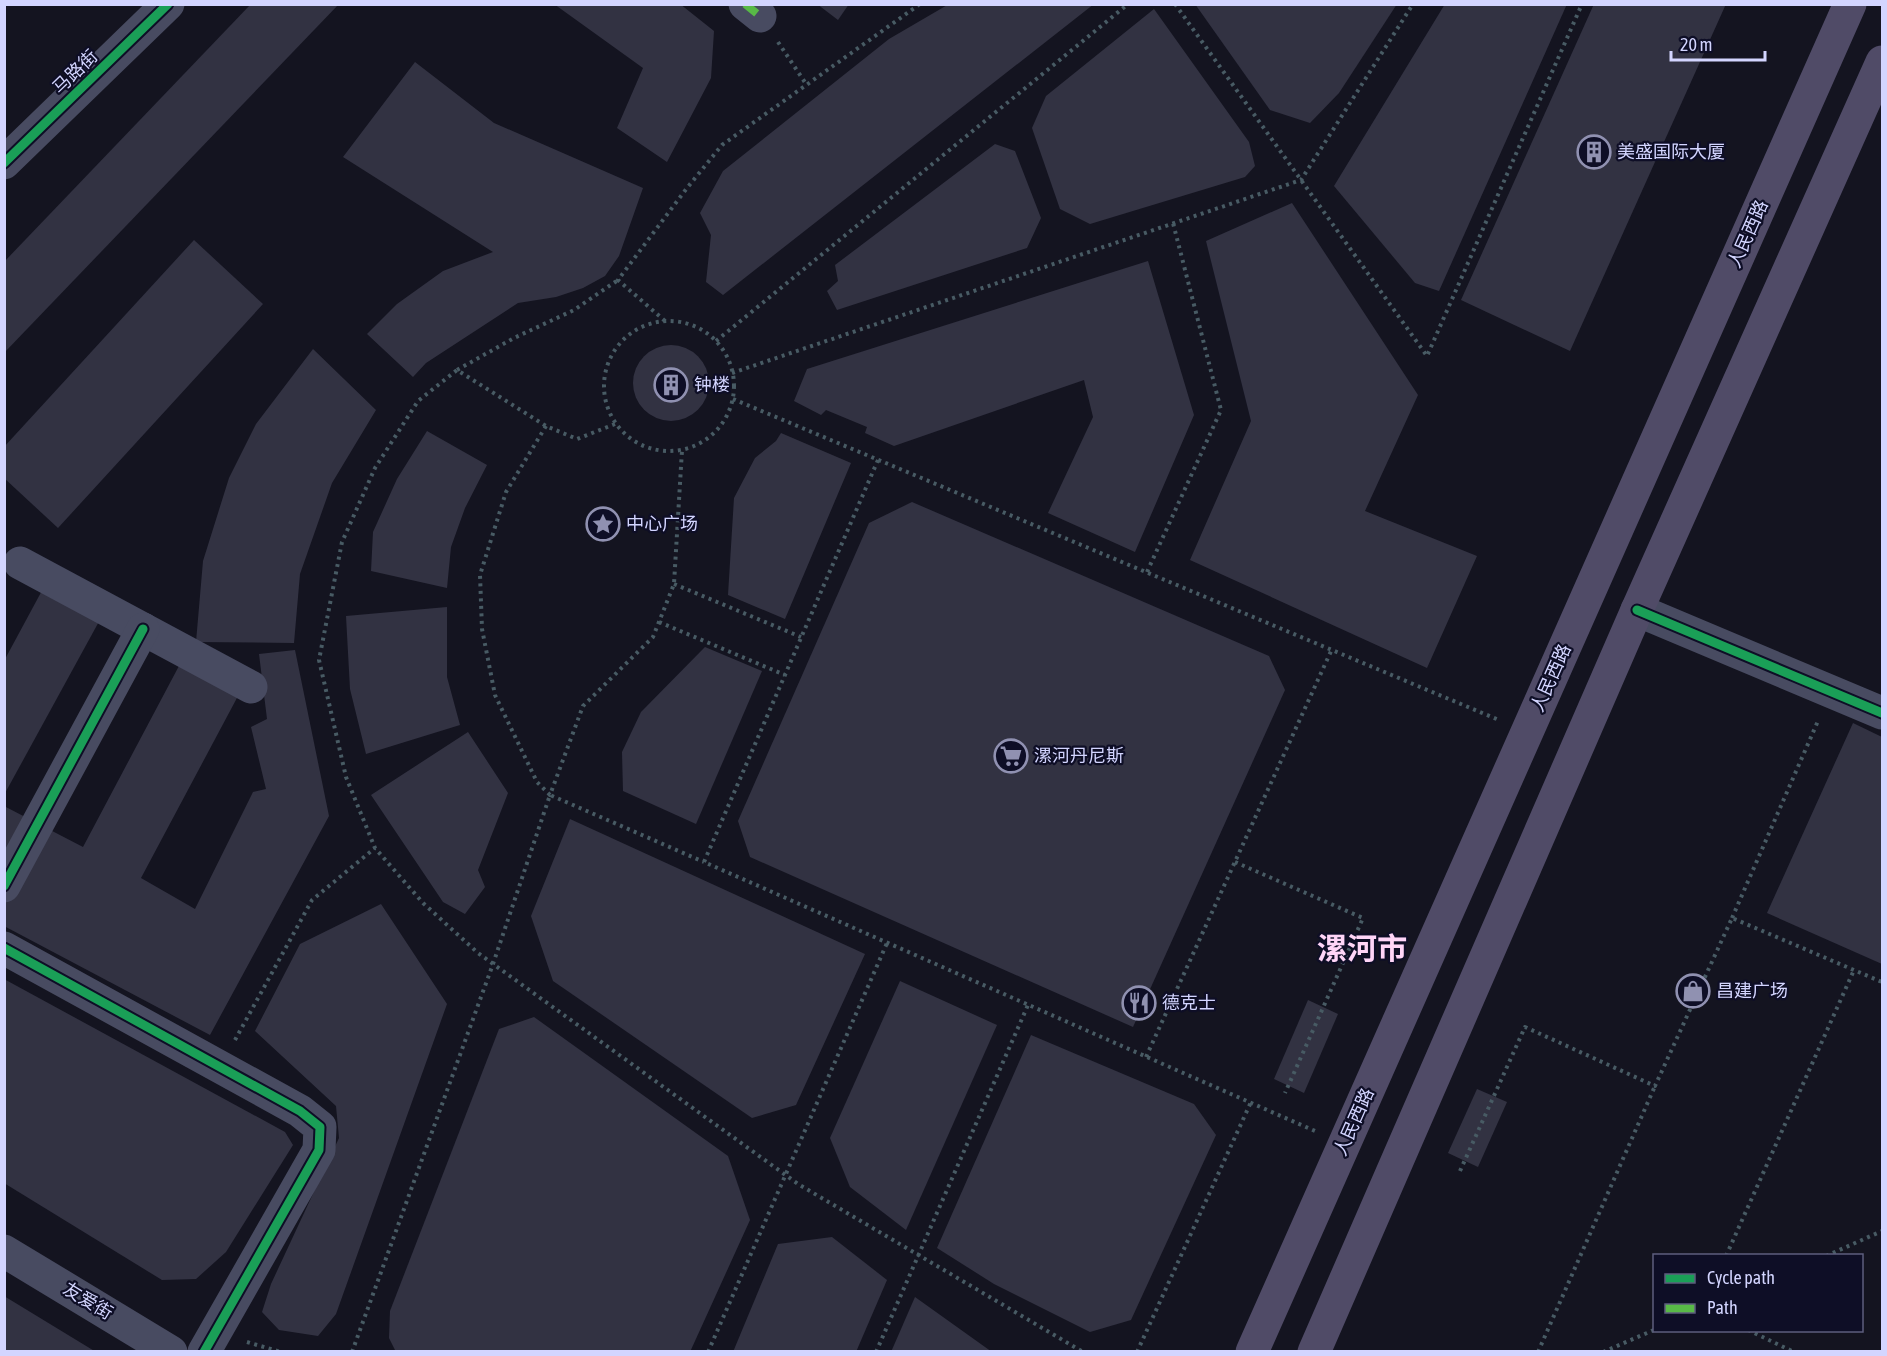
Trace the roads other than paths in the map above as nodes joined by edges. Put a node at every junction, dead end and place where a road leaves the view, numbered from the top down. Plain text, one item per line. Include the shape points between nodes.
1 (168, 4) edge
2 (1850, 4) edge
3 (1882, 62) edge
4 (4, 163) edge
5 (20, 563) dead end
6 (1637, 610) junction
7 (143, 629) junction
8 (251, 687) dead end
9 (1882, 713) edge
10 (4, 886) edge
11 (4, 948) edge
12 (4, 1251) edge
13 (171, 1352) edge
14 (204, 1352) edge
15 (1252, 1352) edge
16 (1314, 1352) edge

1 - 4 street, 马路街
2 - 15 main road, 人民西路
3 - 6 main road
5 - 7 street
6 - 9 street
6 - 16 main road
7 - 8 street
7 - 10 street
11 - 14 street via 300,1111 320,1127 319,1150
12 - 13 street, 友爱街

